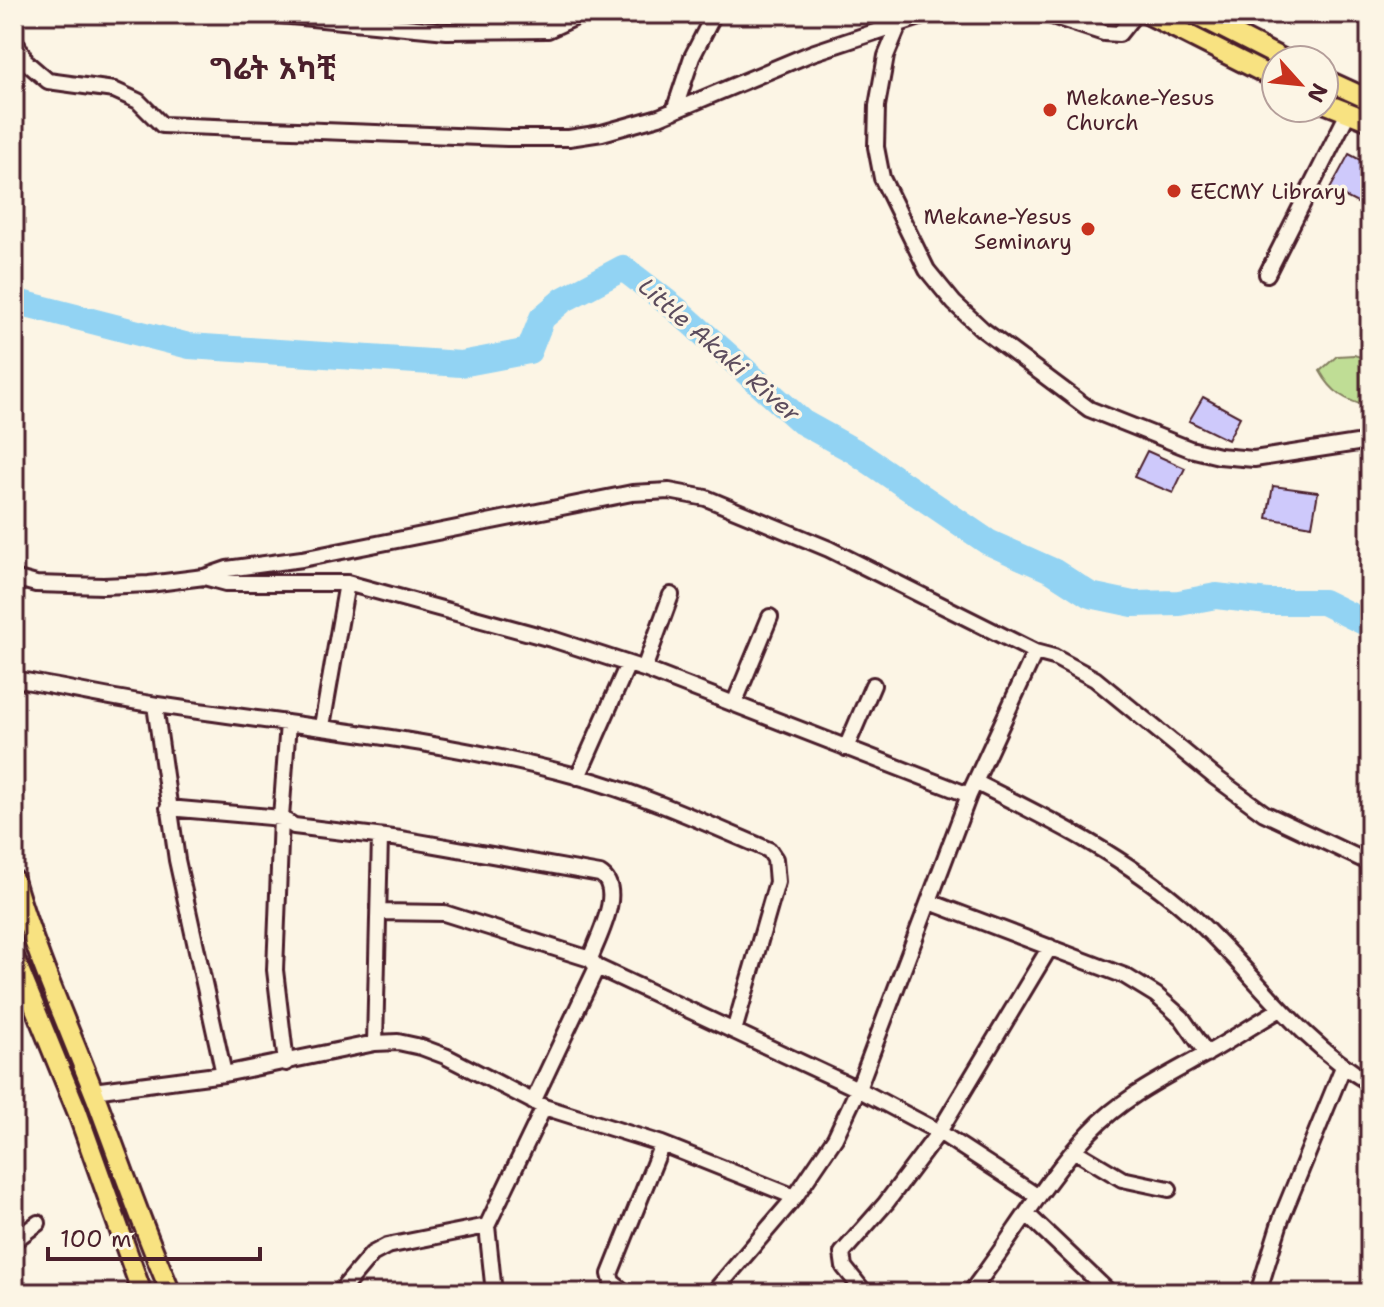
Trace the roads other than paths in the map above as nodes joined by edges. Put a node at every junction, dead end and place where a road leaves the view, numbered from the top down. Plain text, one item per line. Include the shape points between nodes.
1 (270, 14) edge
2 (583, 14) edge
3 (714, 14) edge
4 (929, 14) edge
5 (1046, 14) edge
6 (1135, 14) edge
7 (1147, 14) edge
8 (1202, 16) edge
9 (894, 18) edge
10 (14, 39) edge
11 (1260, 47) edge
12 (1260, 71) edge
13 (1340, 86) edge
14 (1370, 100) edge
15 (1340, 110) edge
16 (674, 111) junction
17 (1348, 113) junction
18 (1370, 121) edge
19 (1267, 274) dead end
20 (1370, 441) edge
21 (204, 577) junction
22 (14, 578) edge
23 (347, 583) junction
24 (671, 595) dead end
25 (770, 617) dead end
26 (1035, 652) junction
27 (628, 664) junction
28 (644, 669) junction
29 (14, 679) edge
30 (873, 685) dead end
31 (734, 704) junction
32 (155, 705) junction
33 (288, 723) junction
34 (322, 726) junction
35 (846, 748) junction
36 (578, 777) junction
37 (972, 788) junction
38 (168, 808) junction
39 (281, 818) junction
40 (380, 837) junction
41 (1370, 863) edge
42 (14, 880) edge
43 (930, 902) junction
44 (380, 912) junction
45 (1050, 947) junction
46 (14, 957) edge
47 (594, 963) junction
48 (1279, 1010) junction
49 (734, 1031) junction
50 (375, 1043) junction
51 (1207, 1054) junction
52 (286, 1063) junction
53 (1343, 1067) junction
54 (224, 1074) junction
55 (1370, 1083) edge
56 (858, 1089) junction
57 (93, 1091) junction
58 (538, 1104) junction
59 (939, 1132) junction
60 (662, 1144) junction
61 (1075, 1151) junction
62 (1169, 1189) dead end
63 (1037, 1196) junction
64 (795, 1197) junction
65 (1028, 1215) junction
66 (38, 1223) dead end
67 (487, 1226) junction
68 (14, 1241) edge
69 (142, 1293) edge
70 (171, 1293) edge
71 (339, 1293) edge
72 (494, 1293) edge
73 (626, 1293) edge
74 (713, 1293) edge
75 (865, 1293) edge
76 (972, 1293) edge
77 (1110, 1293) edge
78 (1258, 1293) edge

1 - 2 street via 447,31 548,30
3 - 16 street
4 - 9 street
5 - 6 street via 1119,34
7 - 12 main road
8 - 11 main road
9 - 16 street
9 - 20 street via 877,106 882,178 927,270 982,329 1089,409 1190,449 1254,459
10 - 16 street via 26,62 48,81 114,90 138,101 162,125 569,138
13 - 14 main road
15 - 17 main road
17 - 18 main road
17 - 19 street
21 - 22 street via 103,586 36,584
21 - 23 street via 226,583
21 - 26 street via 632,493 669,491 706,498 829,549
23 - 27 street
23 - 34 street
24 - 28 street
25 - 31 street
26 - 37 street
26 - 41 street via 1095,679 1264,813
27 - 28 street
27 - 36 street
28 - 31 street
29 - 32 street
30 - 35 street
31 - 35 street
32 - 33 street
32 - 38 street
33 - 34 street
33 - 39 street
34 - 36 street via 451,747
35 - 37 street
36 - 49 street via 711,824 769,850 775,859 777,882
37 - 43 street
37 - 48 street via 1095,844 1146,879 1218,941
38 - 39 street
38 - 54 street
39 - 40 street via 294,826
39 - 52 street via 275,970
40 - 44 street
40 - 47 street via 600,874 608,879 612,898
42 - 57 main road
43 - 45 street
43 - 56 street
44 - 47 street via 444,913
44 - 50 street
45 - 51 street via 1125,976 1156,995 1182,1018
45 - 59 street
46 - 69 main road via 77,1111
47 - 49 street
47 - 58 street
48 - 51 street
48 - 53 street
49 - 56 street
50 - 52 street
50 - 58 street via 421,1047
51 - 61 street via 1143,1088 1091,1130
52 - 54 street
53 - 55 street
53 - 78 street via 1281,1219
54 - 57 street
56 - 59 street
56 - 64 street via 835,1138
57 - 70 main road
58 - 60 street
58 - 67 street
59 - 63 street
59 - 75 street via 842,1253 844,1267
60 - 64 street
60 - 73 street via 610,1274
61 - 62 street via 1122,1179
61 - 63 street
63 - 65 street
64 - 74 street
65 - 76 street
65 - 77 street
66 - 68 street
67 - 71 street via 387,1246 372,1254
67 - 72 street

